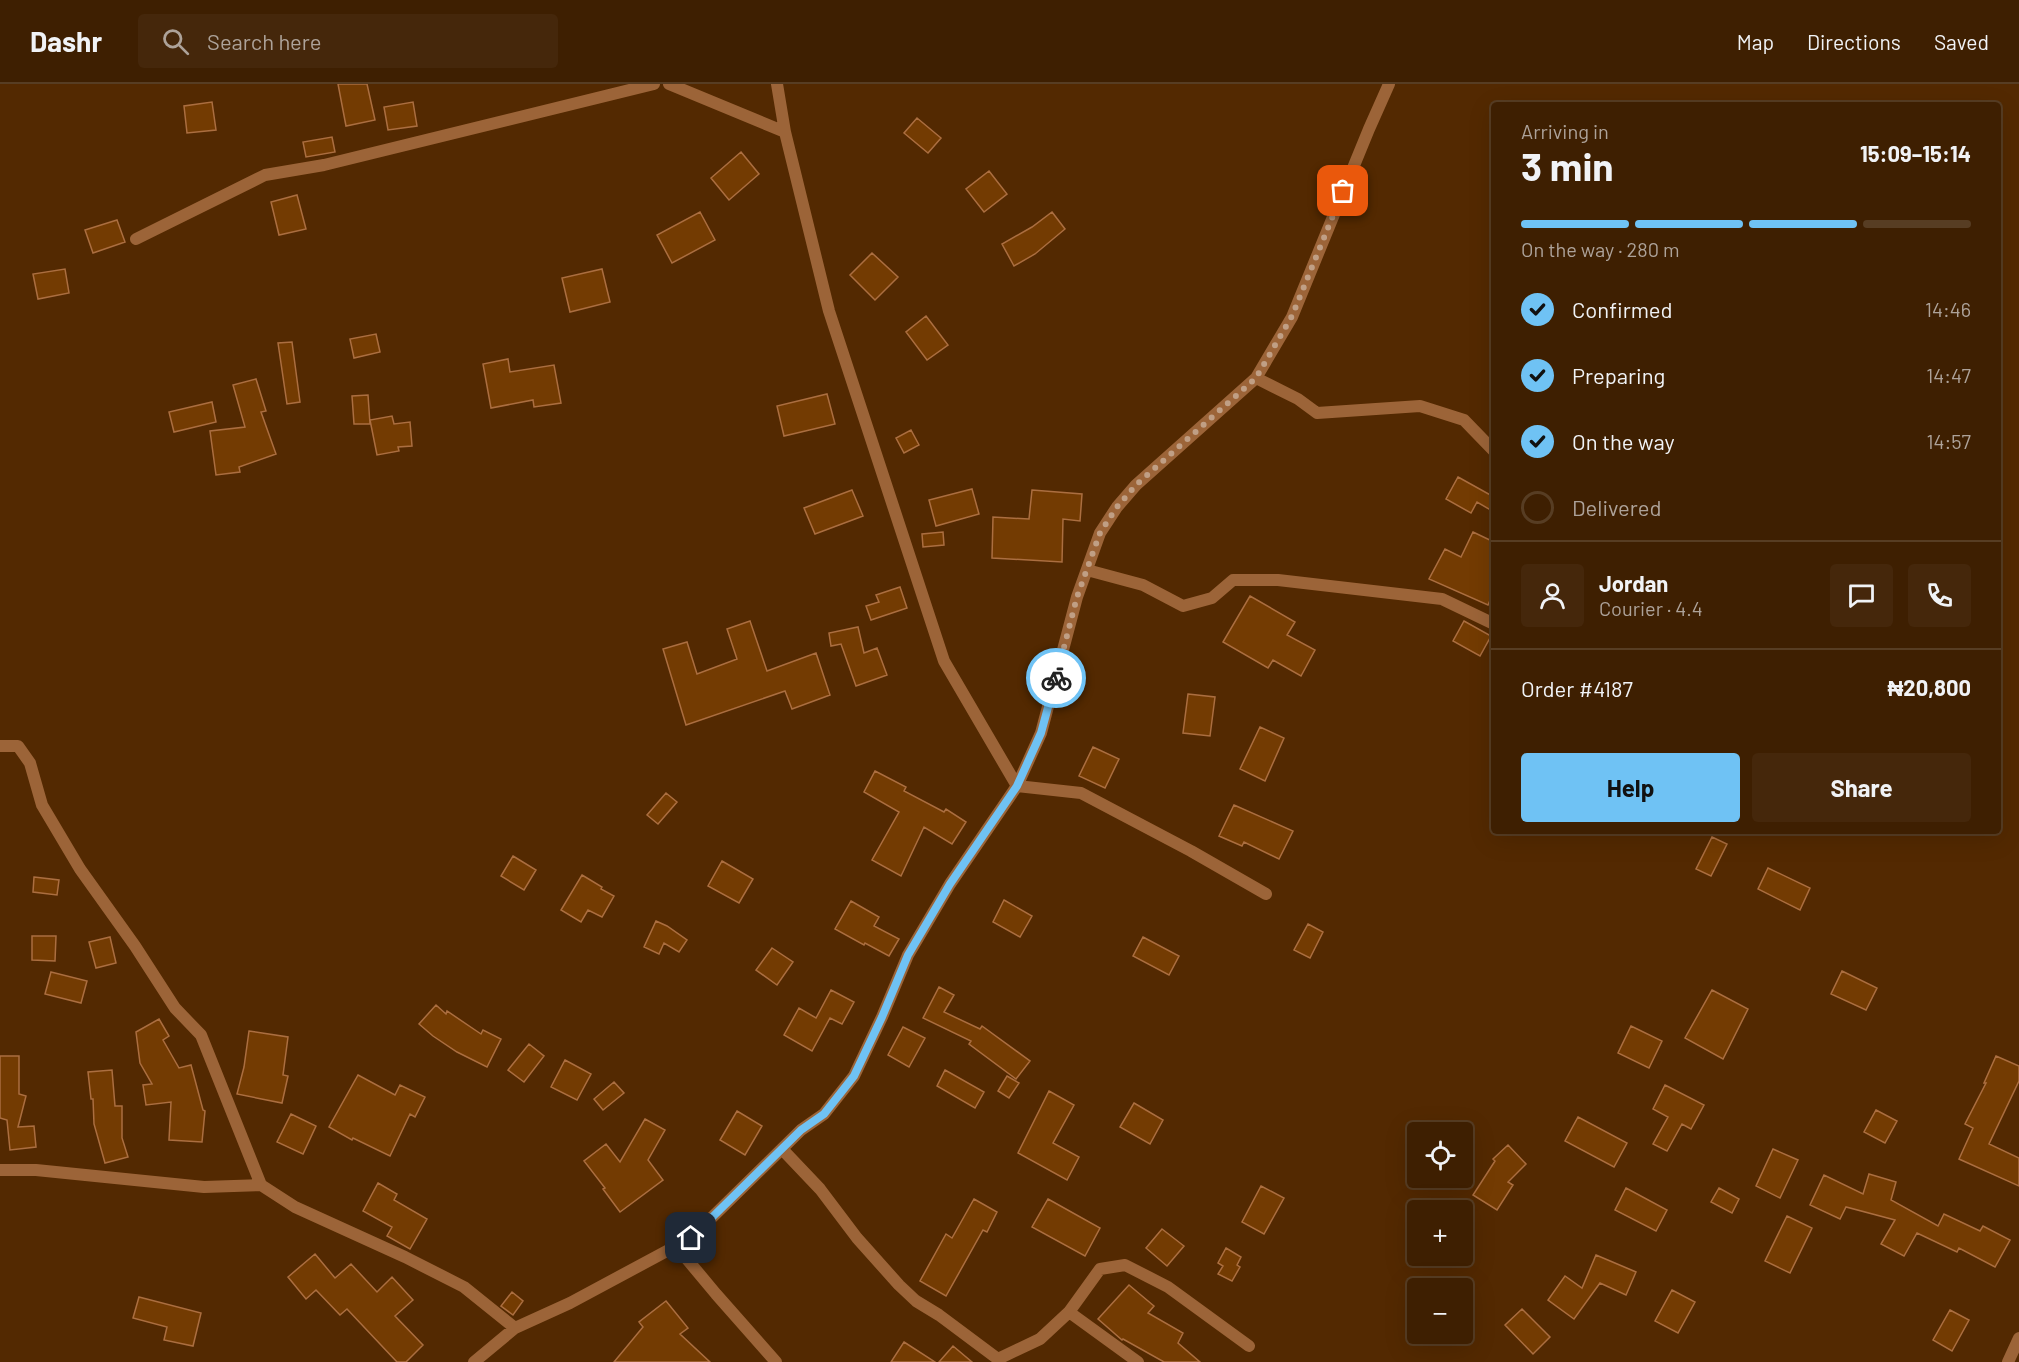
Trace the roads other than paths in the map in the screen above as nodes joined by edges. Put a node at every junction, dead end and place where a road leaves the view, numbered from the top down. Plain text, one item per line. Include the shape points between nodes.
1 (654, 84) edge
2 (669, 84) edge
3 (777, 84) edge
4 (1389, 84) edge
5 (636, 86) edge
6 (785, 132) junction
7 (136, 239) dead end
8 (1256, 378) junction
9 (1491, 448) edge
10 (1087, 570) junction
11 (1491, 623) edge
12 (0, 747) edge
13 (1017, 786) junction
14 (1266, 894) dead end
15 (782, 1149) junction
16 (0, 1170) edge
17 (261, 1185) junction
18 (676, 1246) junction
19 (1069, 1312) junction
20 (515, 1328) junction
21 (2019, 1338) edge
22 (1249, 1346) dead end
23 (474, 1362) edge
24 (776, 1362) edge
25 (1138, 1362) edge
26 (2008, 1362) edge

1 - 5 street
2 - 6 street
3 - 6 street
4 - 8 street via 1292,316
5 - 7 street via 324,165 266,175
6 - 13 street via 829,311 944,661
8 - 9 street via 1317,413 1420,406 1464,420
8 - 10 street via 1136,485 1100,533
10 - 11 street via 1143,585 1183,606 1212,598 1233,580 1278,580 1442,599
10 - 13 street via 1041,733
12 - 17 street via 18,746 30,763 42,805 80,869 175,1008 201,1035
13 - 14 street via 1081,793
13 - 15 street via 950,884 908,955 854,1076 824,1114
15 - 18 street via 691,1238
15 - 19 street via 899,1285 998,1359 1040,1339
16 - 17 street via 204,1187
17 - 20 street via 295,1207 464,1287
18 - 20 street
18 - 24 street
19 - 22 street via 1100,1269 1125,1265 1168,1287
19 - 25 street
20 - 23 street
21 - 26 street

